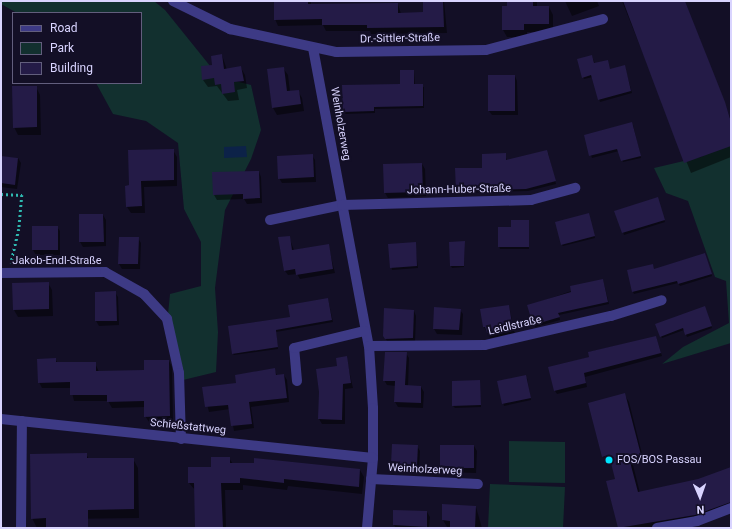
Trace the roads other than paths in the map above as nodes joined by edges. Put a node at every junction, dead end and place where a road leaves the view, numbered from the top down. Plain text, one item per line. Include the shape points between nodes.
1 (173, 1) edge
2 (603, 19) dead end
3 (314, 48) junction
4 (574, 188) dead end
5 (342, 204) junction
6 (270, 220) dead end
7 (5, 273) edge
8 (662, 300) dead end
9 (366, 331) junction
10 (369, 346) junction
11 (298, 381) dead end
12 (1, 419) edge
13 (22, 421) junction
14 (181, 439) junction
15 (373, 458) junction
16 (371, 480) junction
17 (478, 484) dead end
18 (731, 508) edge
19 (21, 528) edge
20 (367, 528) edge
21 (657, 528) edge

1 - 3 street, Dr.-Sittler-Straße via 198,16 230,29
2 - 3 street, Dr.-Sittler-Straße via 486,50 336,52
3 - 5 street, Weinholzerweg
4 - 5 street, Johann-Huber-Straße via 531,200
5 - 6 street
5 - 9 street, Weinholzerweg
7 - 14 street, Jakob-Endl-Straße via 105,272 144,294 167,319 179,373
8 - 10 street, Leidlstraße via 611,316 485,345
9 - 10 street, Weinholzerweg
9 - 11 street via 294,348
10 - 15 street, Weinholzerweg via 374,408
12 - 13 street, Schießstattweg
13 - 14 street, Schießstattweg
13 - 19 street
14 - 15 street, Schießstattweg
15 - 16 street, Weinholzerweg
16 - 17 street, Weinholzerweg
16 - 20 street, Weinholzerweg
18 - 21 street via 697,521

